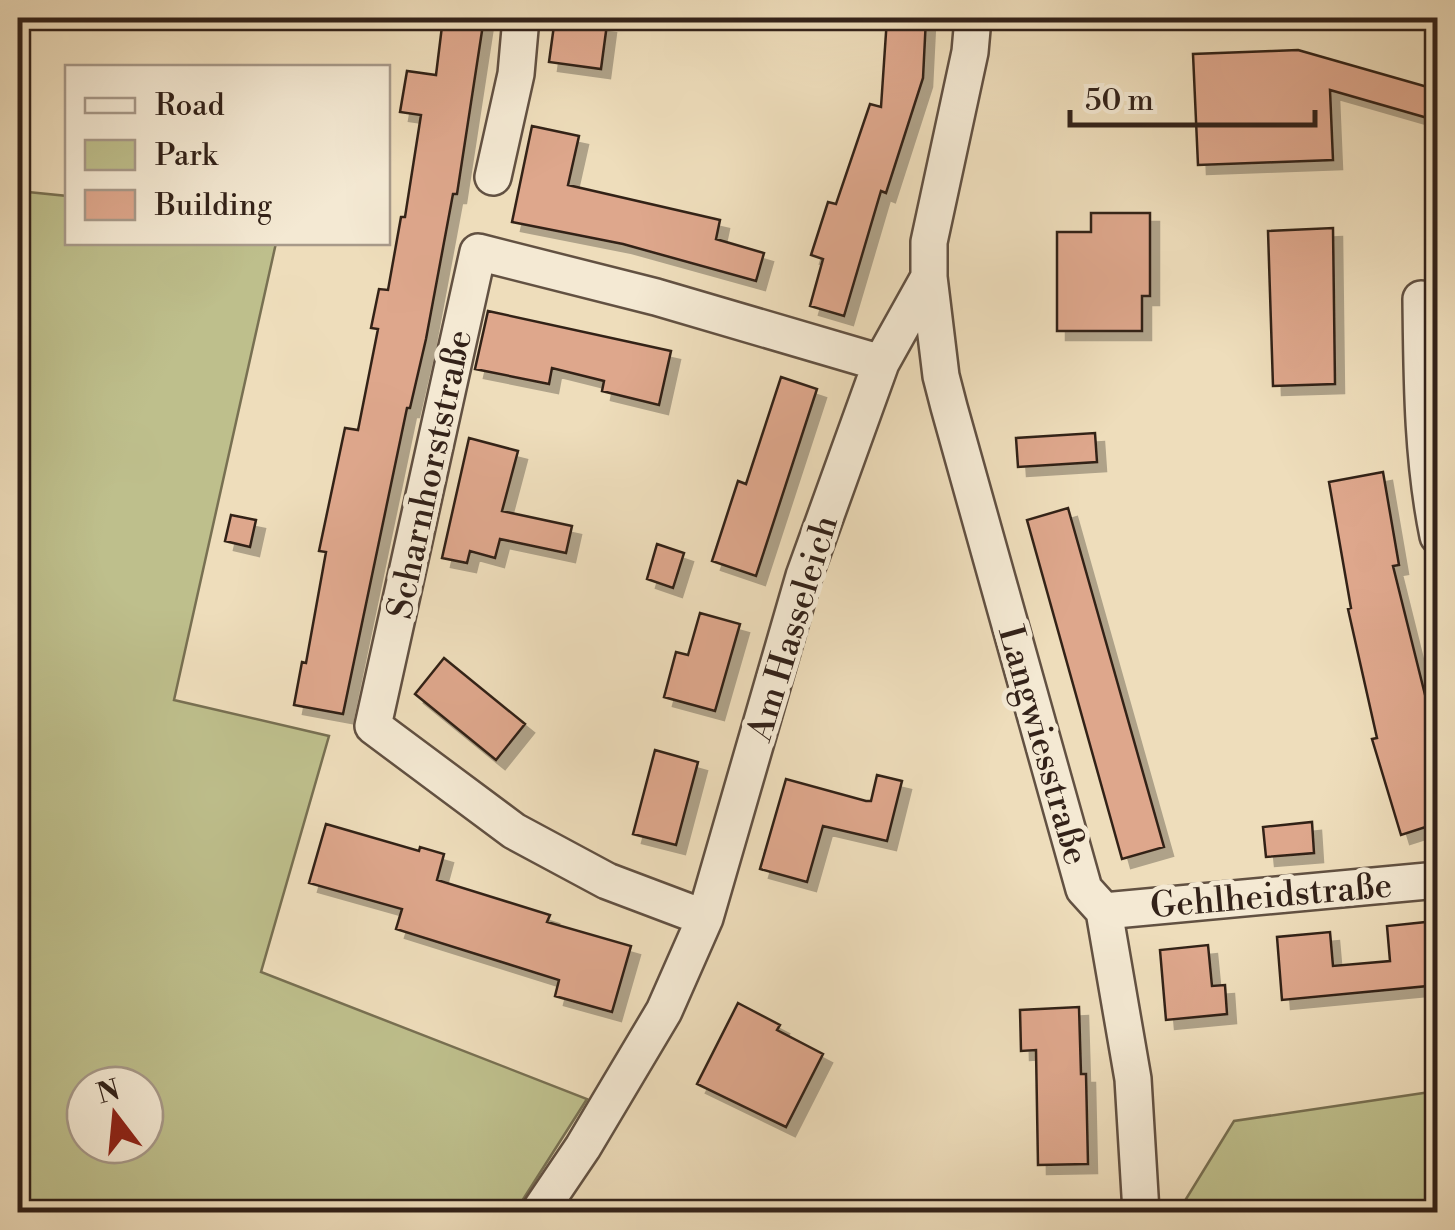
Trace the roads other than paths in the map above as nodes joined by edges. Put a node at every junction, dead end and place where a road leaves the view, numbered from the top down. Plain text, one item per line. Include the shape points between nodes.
1 (521, 18) edge
2 (973, 18) edge
3 (493, 177) dead end
4 (929, 277) junction
5 (1420, 299) dead end
6 (880, 363) junction
7 (1438, 536) edge
8 (1438, 880) edge
9 (1104, 911) junction
10 (706, 918) junction
11 (539, 1212) edge
12 (1141, 1212) edge

1 - 3 street
2 - 4 street, Am Hasseleich via 928,242
4 - 6 street, Am Hasseleich
4 - 9 street, Langwiesstraße via 949,407 1084,889
5 - 7 street via 1422,402
6 - 10 street, Am Hasseleich via 804,576
6 - 10 street, Scharnhorststraße via 478,252 373,726 514,831 607,880
8 - 9 street, Gehlheidstraße
9 - 12 street, Langwiesstraße via 1132,1078
10 - 11 street, Am Hasseleich via 664,1012

